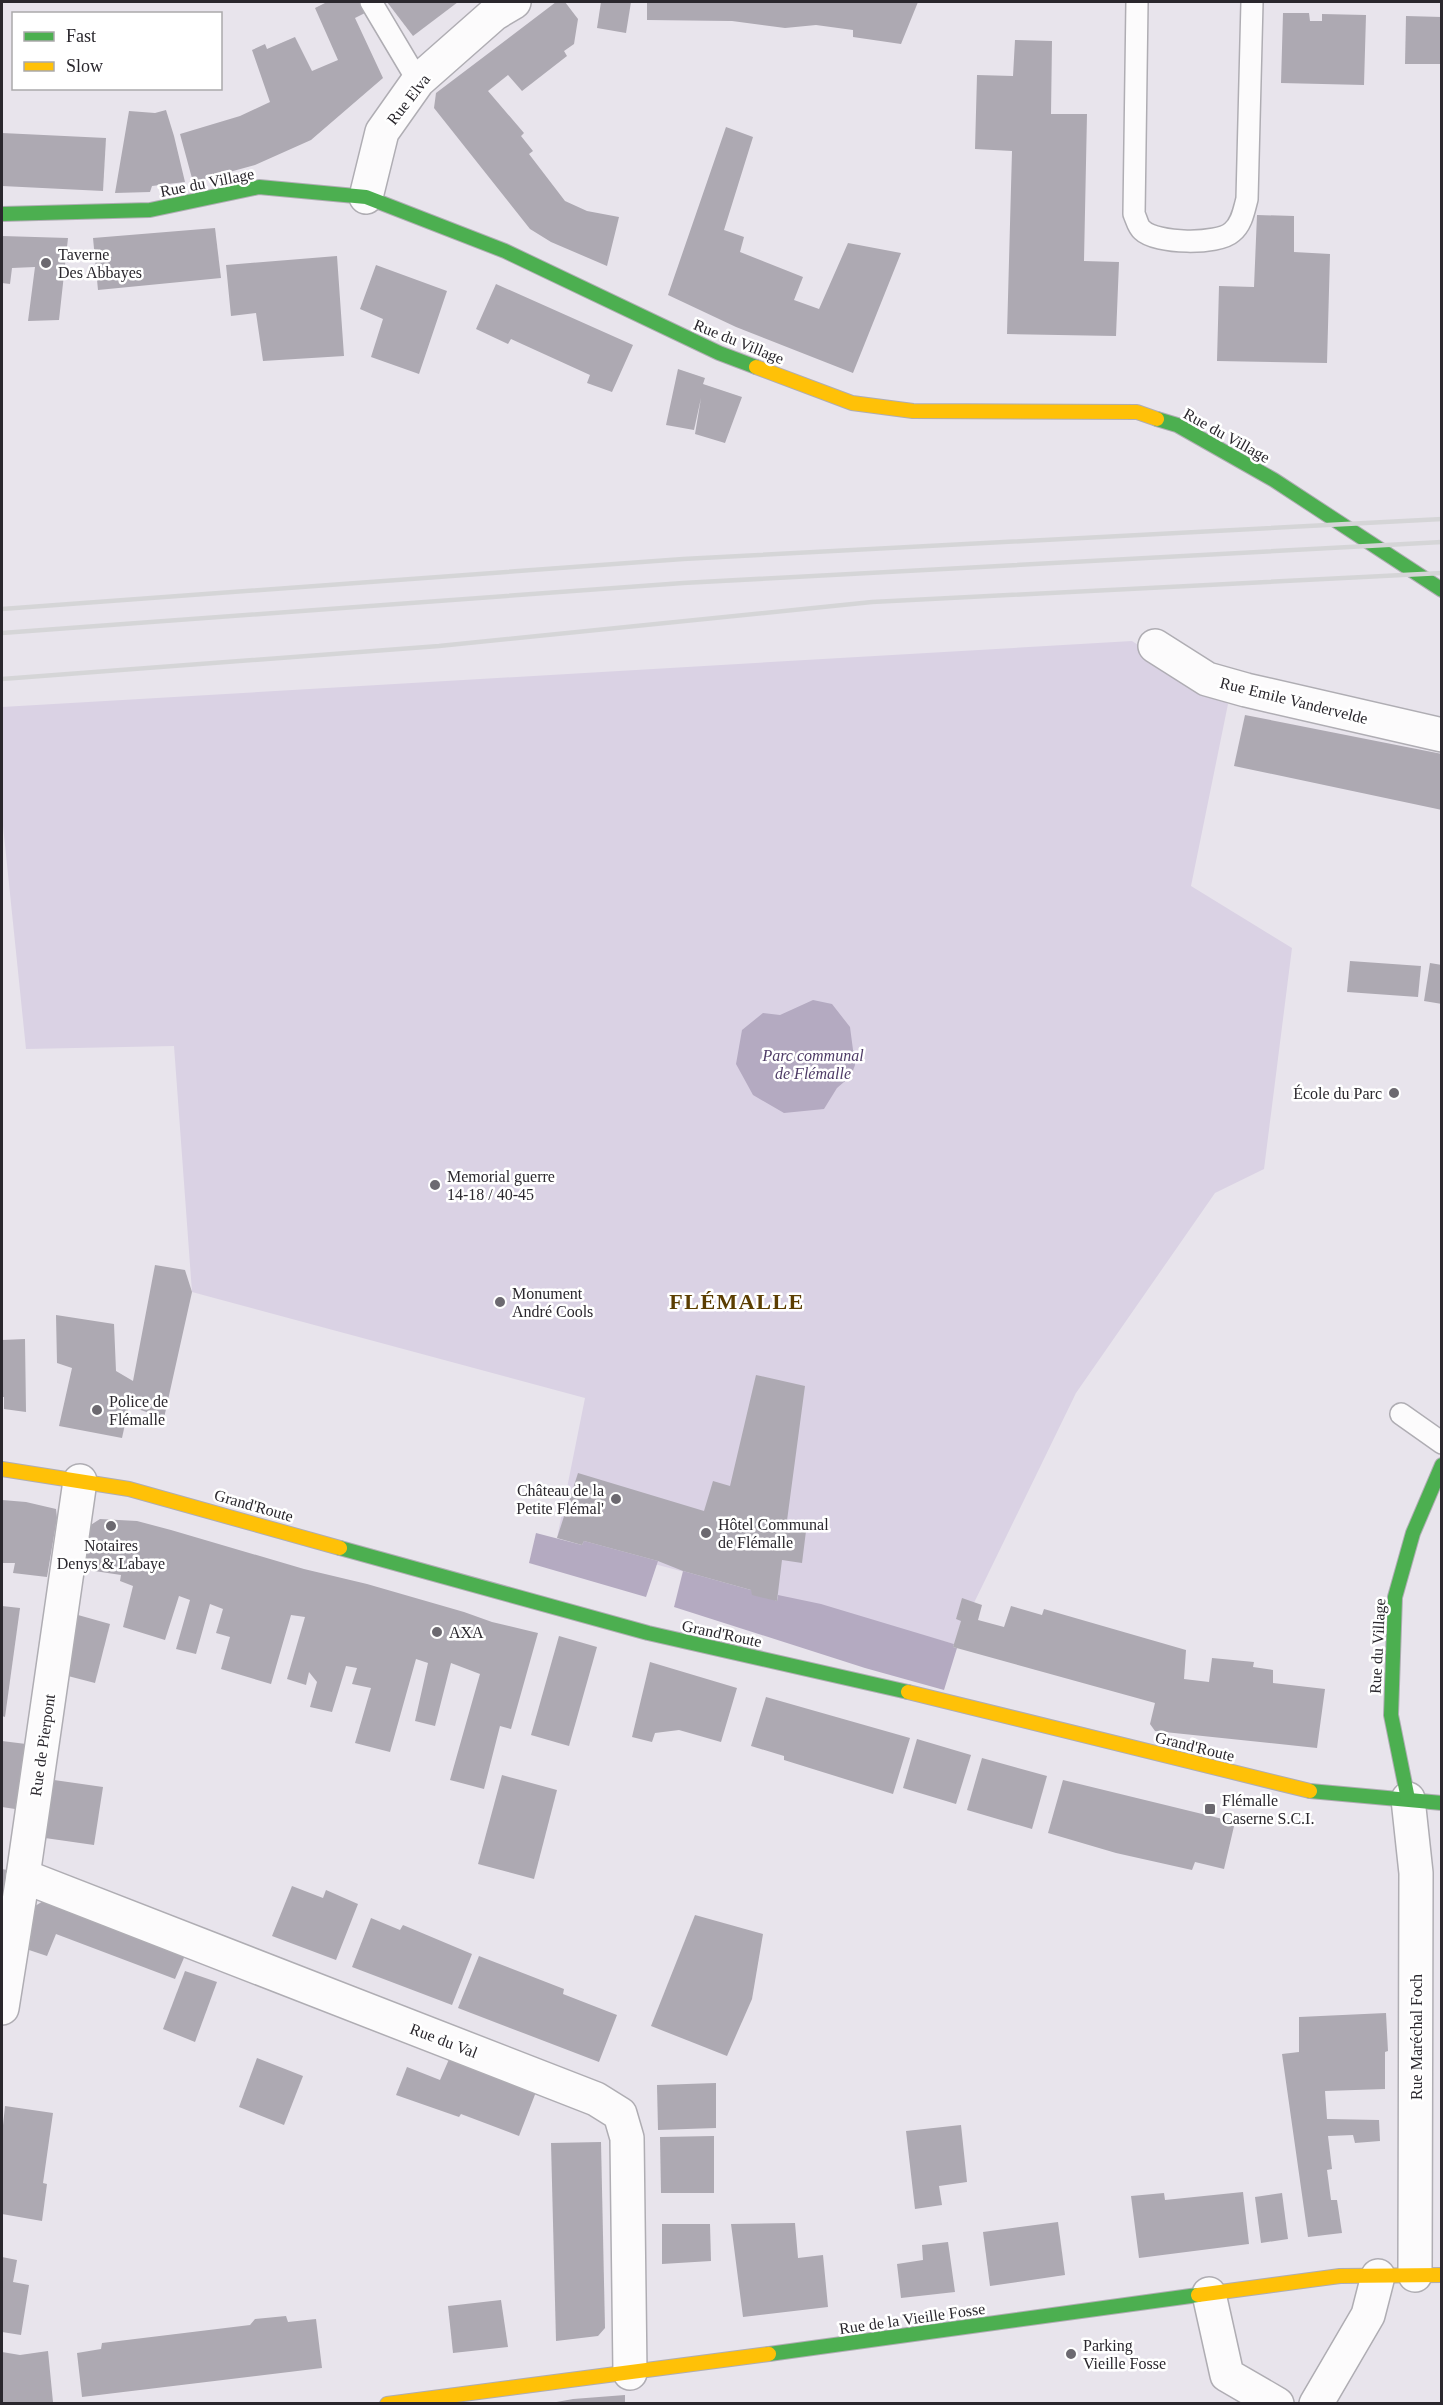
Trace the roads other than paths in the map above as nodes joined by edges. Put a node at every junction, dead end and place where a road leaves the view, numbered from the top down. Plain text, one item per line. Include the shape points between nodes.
1 (371, 2) edge
2 (514, 2) edge
3 (1137, 2) edge
4 (1252, 2) edge
5 (418, 81) junction
6 (366, 197) junction
7 (2, 214) edge
8 (1442, 590) edge
9 (1155, 646) dead end
10 (1442, 735) edge
11 (1401, 1414) dead end
12 (1442, 1443) edge
13 (1442, 1465) edge
14 (2, 1469) edge
15 (80, 1480) junction
16 (1408, 1799) junction
17 (1442, 1803) edge
18 (23, 1876) junction
19 (2, 2008) edge
20 (1428, 2275) edge
21 (1378, 2276) junction
22 (1209, 2294) junction
23 (630, 2373) junction
24 (387, 2403) edge
25 (1277, 2403) edge
26 (1316, 2403) edge

1 - 5 lane
2 - 5 street, Rue Elva via 494,14
3 - 4 lane via 1134,214 1142,230 1155,237 1190,241 1218,239 1232,233 1242,217 1246,199
5 - 6 street, Rue Elva via 382,132
6 - 7 street, Rue du Village via 259,187 150,210
6 - 8 street, Rue du Village via 505,251 719,352 852,403 913,411 1137,412 1177,425 1274,480
9 - 10 street, Rue Emile Vandervelde via 1207,678
11 - 12 lane
13 - 16 street, Rue du Village via 1413,1533 1395,1597 1391,1715
14 - 15 street, Grand'Route
15 - 16 street, Grand'Route via 213,1510 648,1633 848,1677 1315,1792
15 - 18 street, Rue de Pierpont
16 - 17 street, Grand'Route
16 - 20 street, Rue Maréchal Foch via 1416,1873
18 - 19 street, Rue de Pierpont
18 - 23 street, Rue du Val via 596,2099 620,2114 627,2138
20 - 21 street, Rue de la Vieille Fosse
21 - 22 street, Rue de la Vieille Fosse via 1340,2276
21 - 26 street via 1368,2315
22 - 23 street, Rue de la Vieille Fosse
22 - 25 street via 1227,2375
23 - 24 street, Rue de la Vieille Fosse

